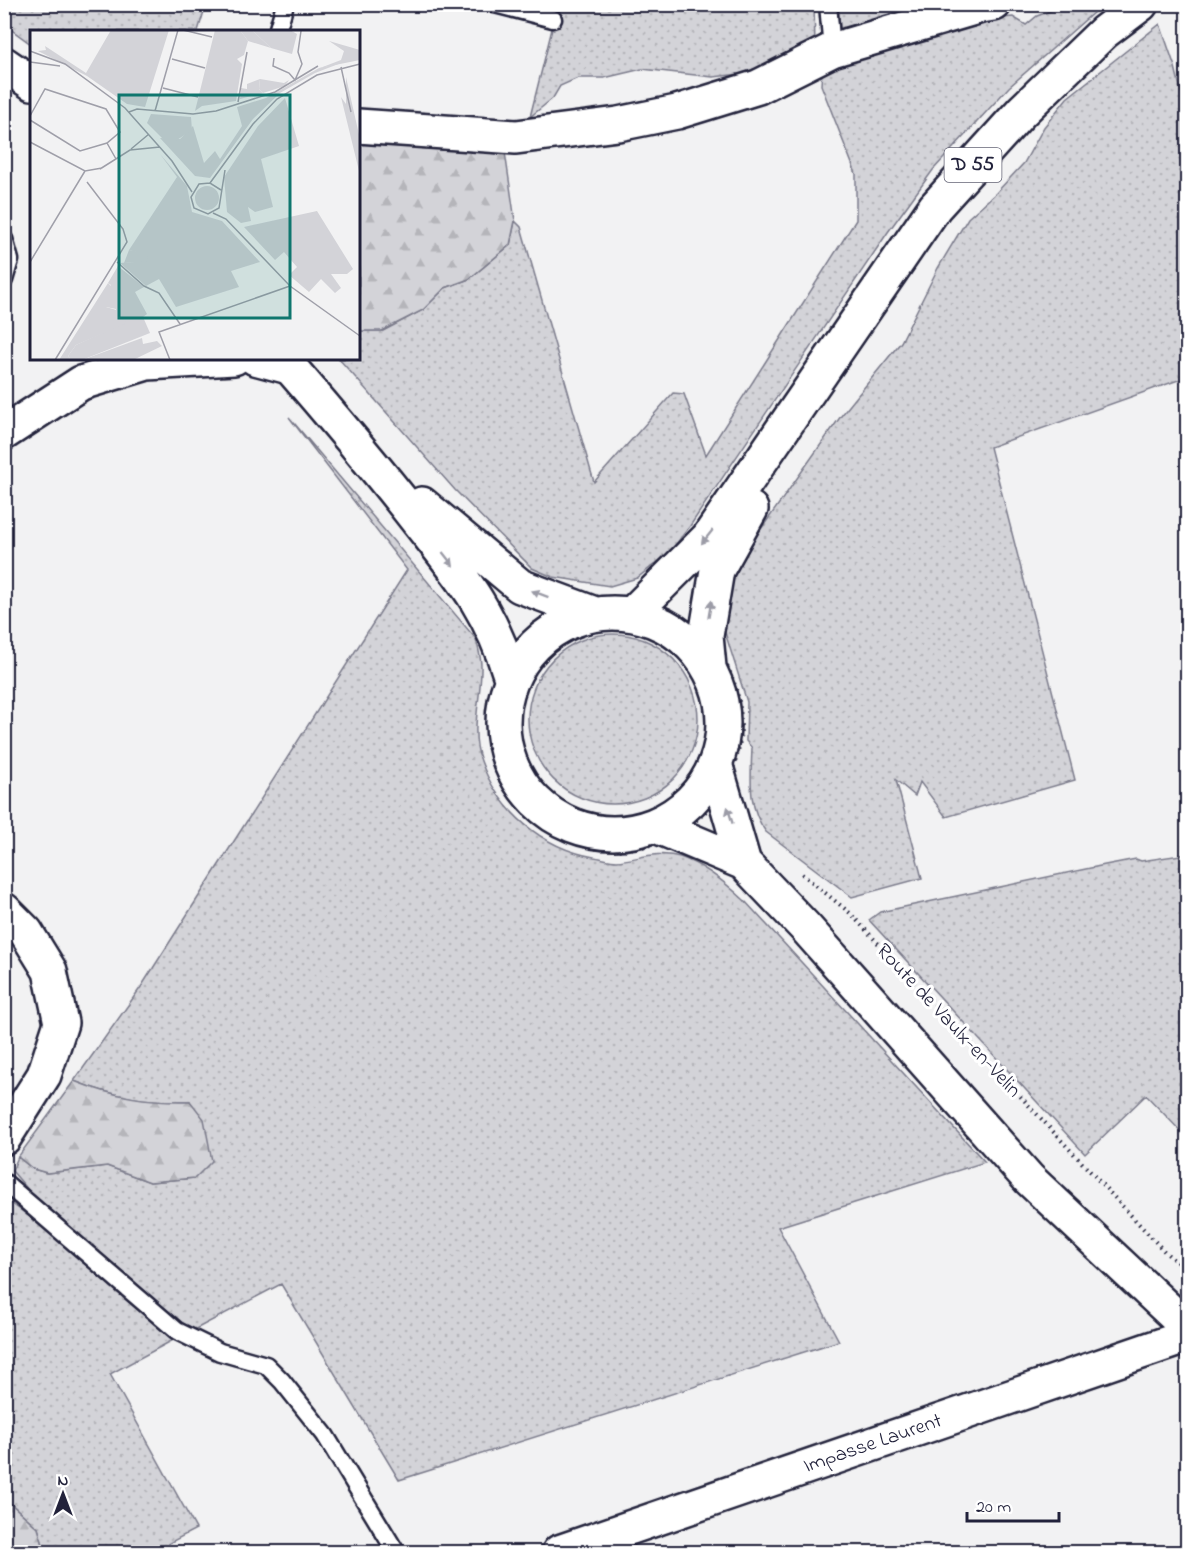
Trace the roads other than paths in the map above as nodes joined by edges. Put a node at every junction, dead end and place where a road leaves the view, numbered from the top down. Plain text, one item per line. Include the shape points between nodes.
1 (285, 4) edge
2 (495, 4) edge
3 (828, 4) edge
4 (994, 4) edge
5 (1141, 4) edge
6 (553, 19) dead end
7 (278, 30) edge
8 (832, 50) junction
9 (4, 64) edge
10 (30, 82) edge
11 (360, 126) edge
12 (4, 239) edge
13 (4, 280) edge
14 (837, 352) junction
15 (199, 360) edge
16 (267, 360) edge
17 (286, 363) edge
18 (90, 371) edge
19 (4, 433) edge
20 (373, 464) junction
21 (639, 608) junction
22 (584, 610) junction
23 (707, 652) junction
24 (508, 669) junction
25 (729, 771) junction
26 (666, 830) junction
27 (744, 863) junction
28 (4, 910) edge
29 (4, 1138) edge
30 (4, 1182) edge
31 (1188, 1328) edge
32 (1188, 1336) edge
33 (396, 1552) edge
34 (559, 1552) edge

1 - 7 lane
2 - 6 lane
3 - 8 lane
4 - 8 street
5 - 14 street, D 55 via 1104,33 1022,111 935,207
8 - 11 street via 758,87 677,112 618,124 516,137
9 - 10 street
12 - 13 lane via 10,260
14 -> 21 street, D 55 via 708,538
23 -> 14 street, D 55 via 717,570
15 - 18 street
16 - 17 street
17 - 20 street
18 - 19 street
22 -> 20 street via 520,586
20 -> 24 street via 476,596 495,630
21 - 22 street
21 - 23 street
22 - 24 street via 531,647
23 - 25 street via 724,716 723,742
24 - 26 street via 502,715 505,752 521,786 541,807 582,830 619,834
25 - 26 street via 701,791
27 -> 25 street, Route de Vaulx-en-Velin
26 - 27 street, Route de Vaulx-en-Velin
27 - 31 street, Route de Vaulx-en-Velin via 1029,1179
28 - 29 street via 26,932 50,971 61,1023 44,1075
30 - 33 lane via 177,1331 220,1352 266,1365 325,1435
32 - 34 street, Impasse Laurent

